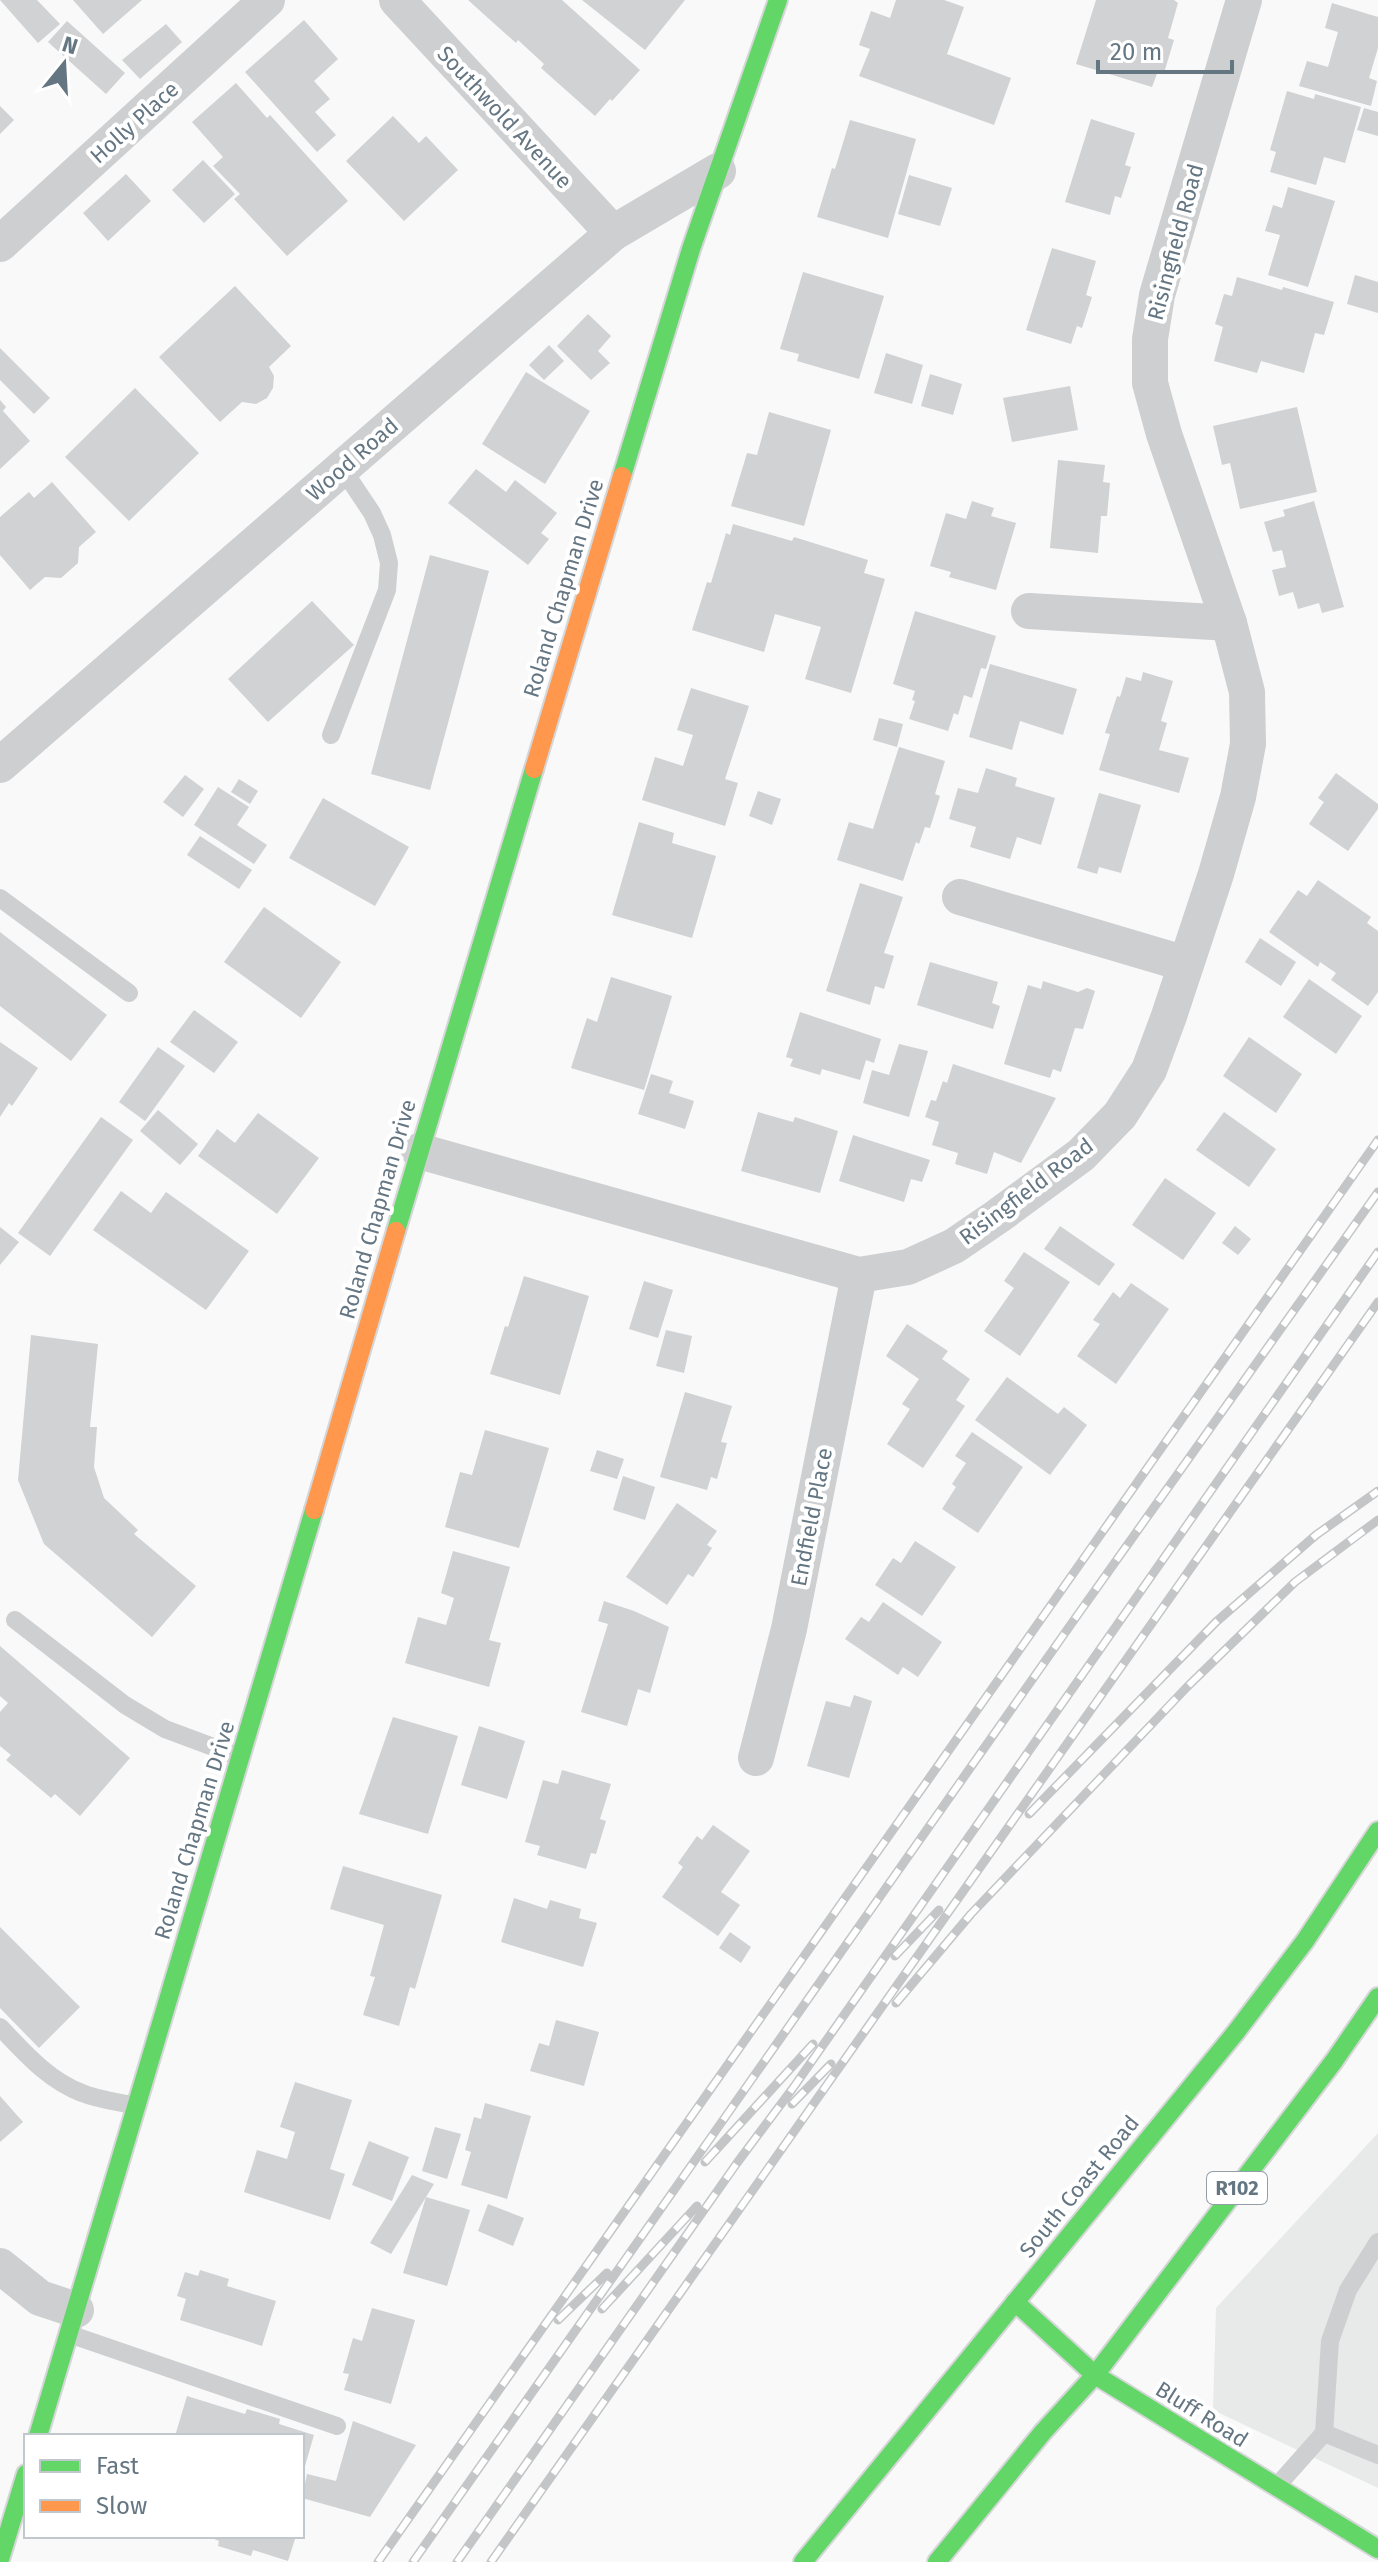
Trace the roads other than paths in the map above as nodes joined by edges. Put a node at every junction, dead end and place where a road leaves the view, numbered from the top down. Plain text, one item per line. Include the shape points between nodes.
1 (267, 0) edge
2 (397, 0) edge
3 (778, 0) edge
4 (1244, 0) edge
5 (718, 171) junction
6 (613, 233) junction
7 (0, 244) edge
8 (342, 468) junction
9 (1029, 611) dead end
10 (1229, 623) junction
11 (331, 735) dead end
12 (0, 765) edge
13 (960, 897) dead end
14 (0, 898) edge
15 (1186, 964) junction
16 (129, 993) dead end
17 (419, 1151) junction
18 (859, 1275) junction
19 (15, 1620) dead end
20 (241, 1757) junction
21 (756, 1758) dead end
22 (1378, 1831) edge
23 (1378, 1997) edge
24 (0, 2027) edge
25 (137, 2106) junction
26 (1378, 2242) edge
27 (0, 2266) edge
28 (1015, 2302) junction
29 (72, 2322) junction
30 (1095, 2375) junction
31 (337, 2426) dead end
32 (1324, 2433) junction
33 (39, 2434) edge
34 (1378, 2455) edge
35 (24, 2481) edge
36 (1276, 2487) junction
37 (1378, 2549) edge
38 (0, 2559) edge
39 (803, 2562) edge
40 (937, 2562) edge

1 - 7 street, Holly Place
2 - 6 street, Southwold Avenue
3 - 5 main road, Roland Chapman Drive
4 - 10 street, Risingfield Road via 1157,295 1150,339 1150,383 1164,434
5 - 6 street, Wood Road
5 - 17 main road, Roland Chapman Drive
6 - 8 street, Wood Road
8 - 11 lane via 372,513 389,563 387,590
8 - 12 street, Wood Road
9 - 10 street
10 - 15 street, Risingfield Road via 1247,692 1248,744 1238,797
13 - 15 street
14 - 16 lane
15 - 18 street, Risingfield Road via 1149,1070 1120,1115 1081,1155 954,1246 908,1267
17 - 18 street
17 - 20 main road, Roland Chapman Drive
18 - 21 street, Endfield Place via 789,1629
19 - 20 lane via 125,1705 165,1729
20 - 25 main road, Roland Chapman Drive
22 - 28 main road, South Coast Road via 1236,2032
23 - 30 main road, R102
24 - 25 lane via 56,2081 84,2094
25 - 29 main road, Roland Chapman Drive
26 - 32 lane via 1348,2290 1330,2341
27 - 29 street
28 - 30 main road, Bluff Road
28 - 39 main road, South Coast Road
29 - 31 lane
29 - 33 main road, Roland Chapman Drive
30 - 36 main road, Bluff Road
30 - 40 main road, R102
32 - 34 lane
32 - 36 lane
35 - 38 main road
36 - 37 main road, Bluff Road

